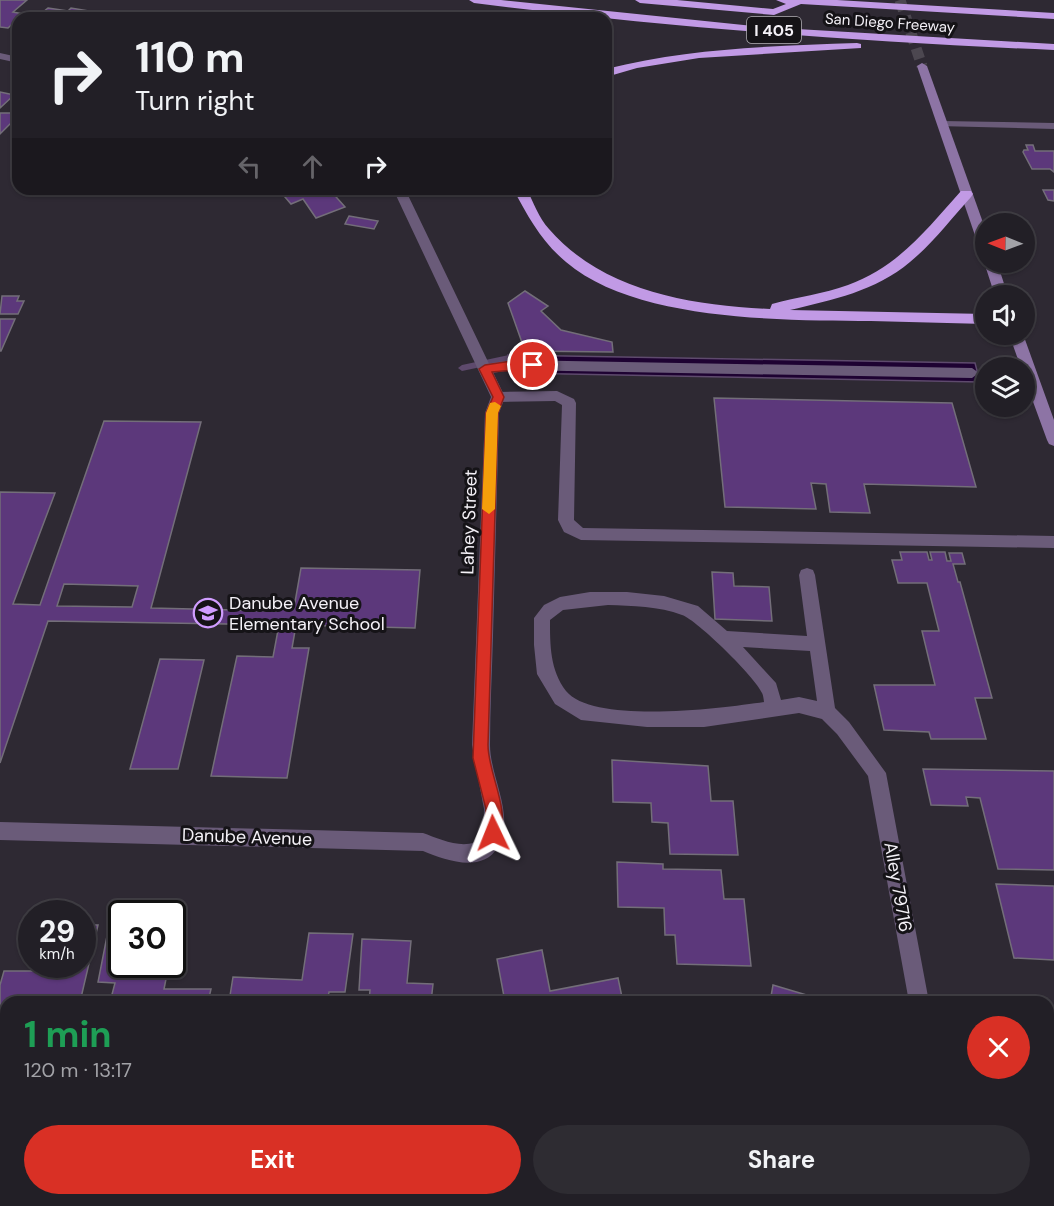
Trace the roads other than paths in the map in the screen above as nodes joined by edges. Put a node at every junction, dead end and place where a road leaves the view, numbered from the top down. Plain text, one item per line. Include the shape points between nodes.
1 (474, 0) edge
2 (564, 0) edge
3 (640, 0) edge
4 (781, 0) edge
5 (801, 2) junction
6 (587, 12) edge
7 (612, 15) edge
8 (1054, 16) edge
9 (793, 20) dead end
10 (828, 22) dead end
11 (1054, 35) edge
12 (956, 36) junction
13 (1054, 47) edge
14 (922, 66) tunnel mouth
15 (612, 72) edge
16 (942, 124) junction
17 (1054, 126) edge
18 (966, 194) junction
19 (402, 195) edge
20 (522, 195) edge
21 (975, 219) edge
22 (754, 314) junction
23 (975, 319) edge
24 (1020, 345) edge
25 (485, 369) junction
26 (972, 373) dead end
27 (498, 397) junction
28 (1054, 440) edge
29 (1054, 543) edge
30 (807, 575) dead end
31 (722, 638) junction
32 (818, 644) junction
33 (773, 707) junction
34 (827, 712) junction
35 (0, 831) edge
36 (489, 846) joint
37 (918, 996) edge

1 - 6 highway, San Diego Freeway / I 405
2 - 9 highway
3 - 5 highway via 774,12
4 - 5 highway, San Diego Freeway / I 405
5 - 8 highway, San Diego Freeway / I 405
7 - 12 highway, San Diego Freeway / I 405 via 868,37
10 - 12 highway
11 - 12 highway
12 - 13 highway, San Diego Freeway / I 405
12 - 15 highway via 682,57
14 - 16 main road
16 - 17 street
16 - 18 main road
18 - 21 main road
18 - 22 highway via 917,249 893,269 838,293
19 - 25 street
20 - 22 highway via 539,226 592,272 638,293 687,307
22 - 23 highway
24 - 28 main road
25 - 26 street via 512,365
25 - 27 street
27 - 29 street via 557,396 569,403 567,520 570,528 581,534
27 - 36 street, Lahey Street via 492,413 481,745 493,809
30 - 32 street
31 - 32 street
31 - 33 street via 771,690
31 - 33 street via 694,612 673,603 633,599 579,601 560,604 542,618 546,674 561,698 587,714 647,720 704,718
32 - 34 street
33 - 34 street via 799,705
34 - 37 street, Alley 79716 via 877,773
35 - 36 street, Danube Avenue via 423,842 465,855 477,854

